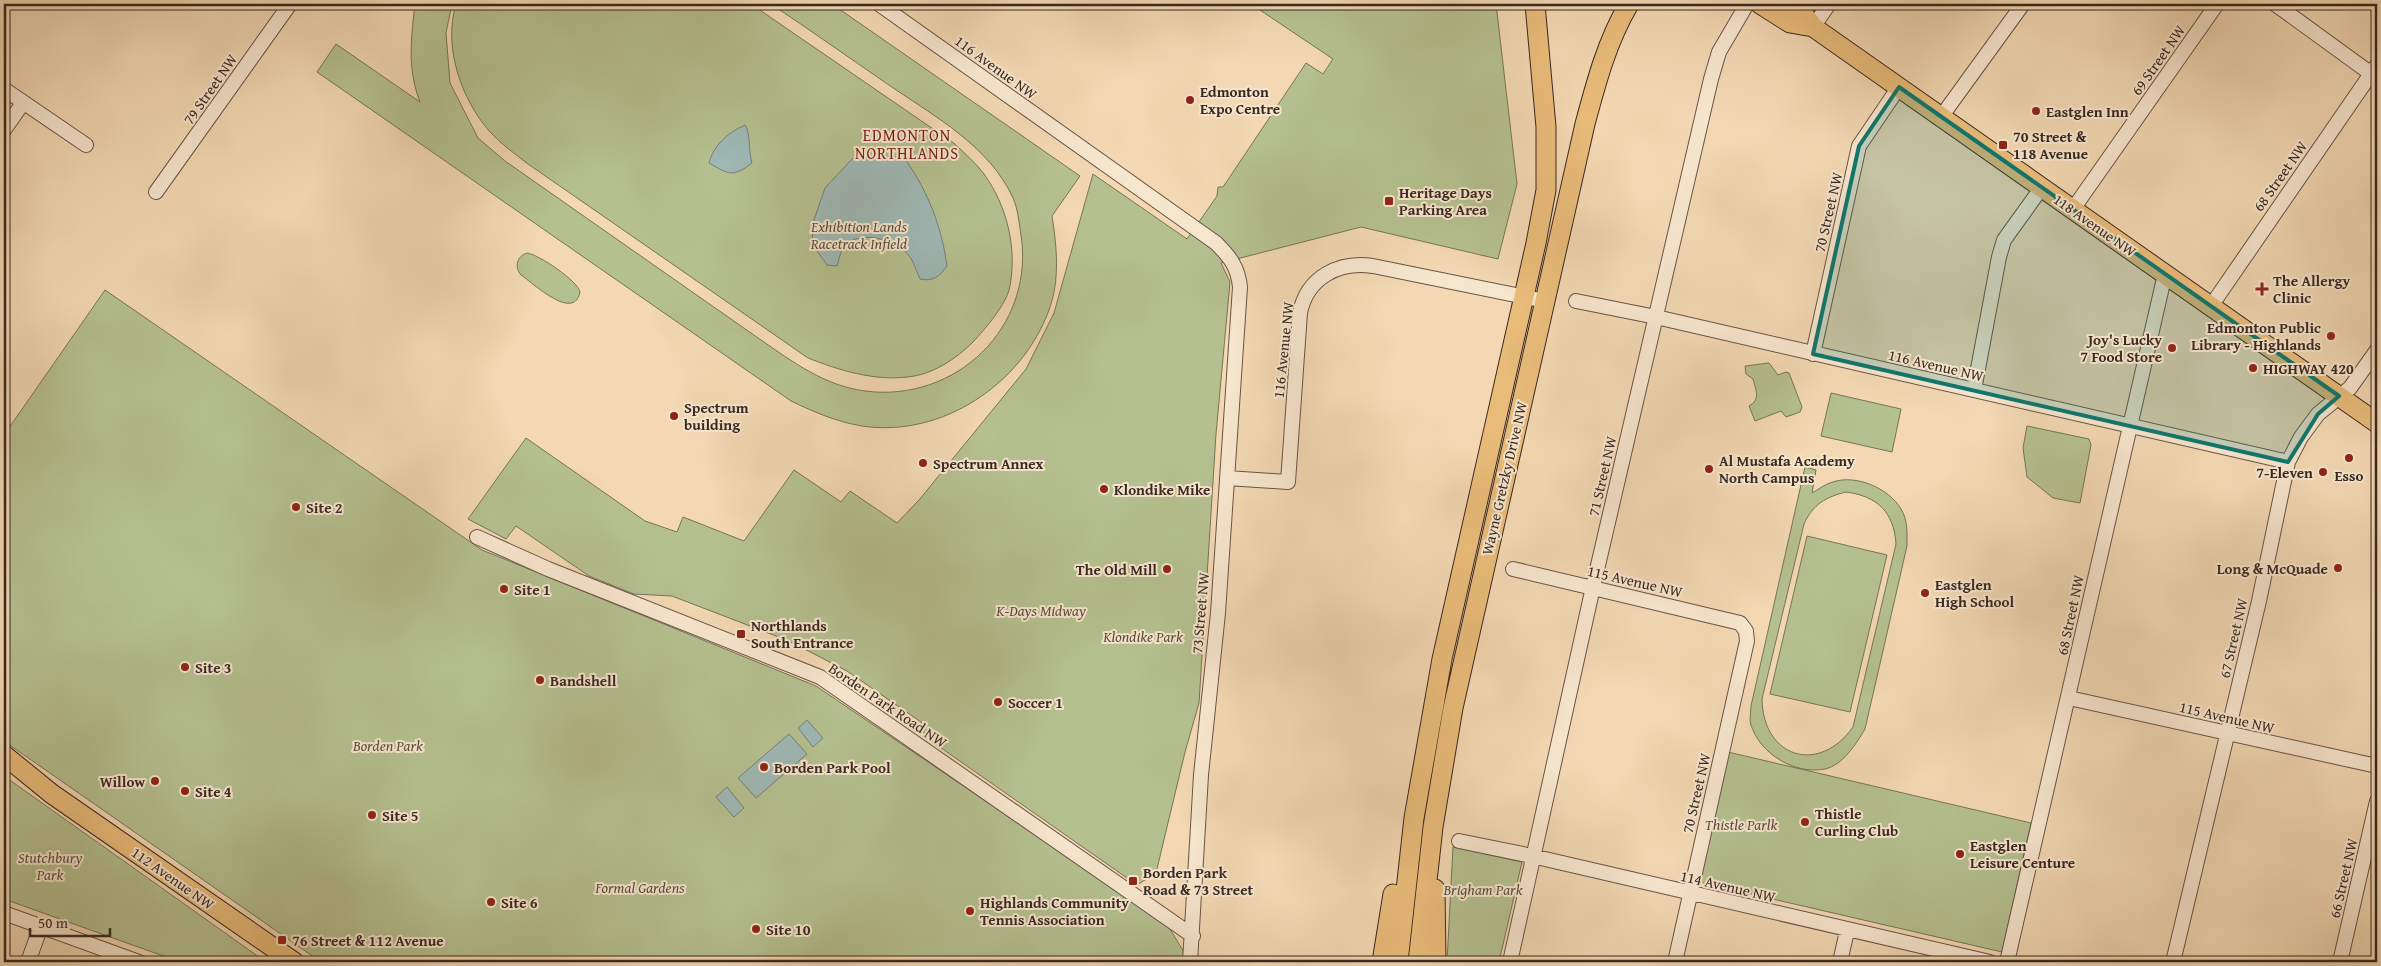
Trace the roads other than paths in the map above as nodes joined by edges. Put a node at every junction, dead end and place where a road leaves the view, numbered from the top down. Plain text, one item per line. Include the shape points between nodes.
1 (290, 4) edge
2 (879, 4) edge
3 (1525, 4) edge
4 (1535, 4) edge
5 (1629, 4) edge
6 (1747, 4) edge
7 (1760, 4) edge
8 (1793, 4) edge
9 (1829, 4) edge
10 (2023, 4) edge
11 (2217, 4) edge
12 (2275, 4) edge
13 (1813, 27) junction
14 (2375, 72) edge
15 (1540, 75) junction
16 (1899, 87) junction
17 (4, 89) edge
18 (23, 103) junction
19 (1941, 117) junction
20 (4, 130) edge
21 (86, 144) dead end
22 (2042, 188) junction
23 (156, 192) dead end
24 (2073, 210) junction
25 (1236, 267) joint
26 (2165, 274) junction
27 (1524, 297) junction
28 (1576, 301) dead end
29 (1545, 302) junction
30 (2210, 306) junction
31 (1656, 317) junction
32 (2377, 350) edge
33 (1812, 354) junction
34 (1974, 390) junction
35 (2339, 396) junction
36 (2377, 423) edge
37 (2129, 425) junction
38 (2288, 462) junction
39 (1226, 478) junction
40 (477, 538) dead end
41 (1514, 569) dead end
42 (1593, 587) junction
43 (1746, 632) joint
44 (2069, 698) junction
45 (2227, 734) junction
46 (4, 755) edge
47 (4, 766) edge
48 (2377, 766) edge
49 (52, 794) junction
50 (2377, 801) edge
51 (1414, 818) junction
52 (1433, 828) junction
53 (1459, 841) dead end
54 (1532, 856) junction
55 (1691, 894) junction
56 (4, 913) edge
57 (41, 926) junction
58 (1847, 931) junction
59 (1192, 936) junction
60 (28, 962) edge
61 (139, 962) edge
62 (294, 962) edge
63 (1190, 962) edge
64 (1382, 962) edge
65 (1398, 962) edge
66 (1418, 962) edge
67 (1436, 962) edge
68 (1510, 962) edge
69 (1675, 962) edge
70 (1840, 962) edge
71 (1990, 962) edge
72 (2008, 962) edge
73 (2173, 962) edge
74 (2340, 962) edge

1 - 23 street, 79 Street NW
2 - 25 street, 116 Avenue NW via 1216,243
3 - 15 main road
4 - 15 main road, Wayne Gretzky Drive NW
5 - 29 main road, Wayne Gretzky Drive NW via 1612,37 1597,79
6 - 31 street, 71 Street NW via 1719,52
7 - 13 main road, 118 Avenue NW via 1790,23
8 - 13 main road, 118 Avenue NW
9 - 13 street
10 - 19 street
11 - 24 street, 69 Street NW
12 - 14 street
13 - 16 main road, 118 Avenue NW
14 - 30 street, 68 Street NW
15 - 27 main road, Wayne Gretzky Drive NW via 1546,127 1546,190
16 - 19 main road, 118 Avenue NW
16 - 33 street, 70 Street NW via 1859,146
17 - 18 street
18 - 20 street
18 - 21 street
19 - 22 main road, 118 Avenue NW
22 - 24 main road, 118 Avenue NW
22 - 34 street via 2004,240
24 - 26 main road, 118 Avenue NW
25 - 39 street, 73 Street NW via 1240,287
26 - 30 main road, 118 Avenue NW
26 - 37 street, 68 Street NW
27 - 29 street, 116 Avenue NW
27 - 39 street, 116 Avenue NW via 1360,264 1348,265 1323,276 1309,288 1300,313 1288,482
27 - 51 main road, Wayne Gretzky Drive NW via 1442,659
28 - 31 street, 116 Avenue NW
29 - 52 main road, Wayne Gretzky Drive NW via 1453,708
30 - 35 main road, 118 Avenue NW
31 - 33 street, 116 Avenue NW
31 - 42 street, 71 Street NW
32 - 35 street, 67 Street NW via 2350,388
33 - 34 street, 116 Avenue NW
34 - 37 street, 116 Avenue NW
35 - 36 main road, 118 Avenue NW
35 - 38 street, 67 Street NW via 2318,414
37 - 38 street, 116 Avenue NW
37 - 44 street, 68 Street NW
38 - 45 street, 67 Street NW
39 - 59 street, 73 Street NW via 1218,613 1201,775
40 - 59 street, Borden Park Road NW via 548,570 820,677
41 - 42 street, 115 Avenue NW
42 - 43 street, 115 Avenue NW via 1740,624
42 - 54 street, 71 Street NW
43 - 55 street, 70 Street NW via 1747,641
44 - 45 street, 115 Avenue NW
44 - 72 street, 68 Street NW
45 - 48 street, 115 Avenue NW
45 - 73 street, 67 Street NW
46 - 49 main road, 112 Avenue NW
47 - 49 main road, 112 Avenue NW
49 - 62 main road, 112 Avenue NW
50 - 74 street, 66 Street NW
51 - 64 main road via 1394,888
51 - 65 main road, Wayne Gretzky Drive NW
52 - 66 main road, Wayne Gretzky Drive NW
52 - 67 main road
53 - 54 street, 114 Avenue NW
54 - 55 street, 114 Avenue NW
54 - 68 street, 71 Street NW
55 - 58 street, 114 Avenue NW
55 - 69 street, 70 Street NW
56 - 57 street
57 - 60 street
57 - 61 street
58 - 70 street
58 - 71 street, 114 Avenue NW
59 - 63 street, 73 Street NW

